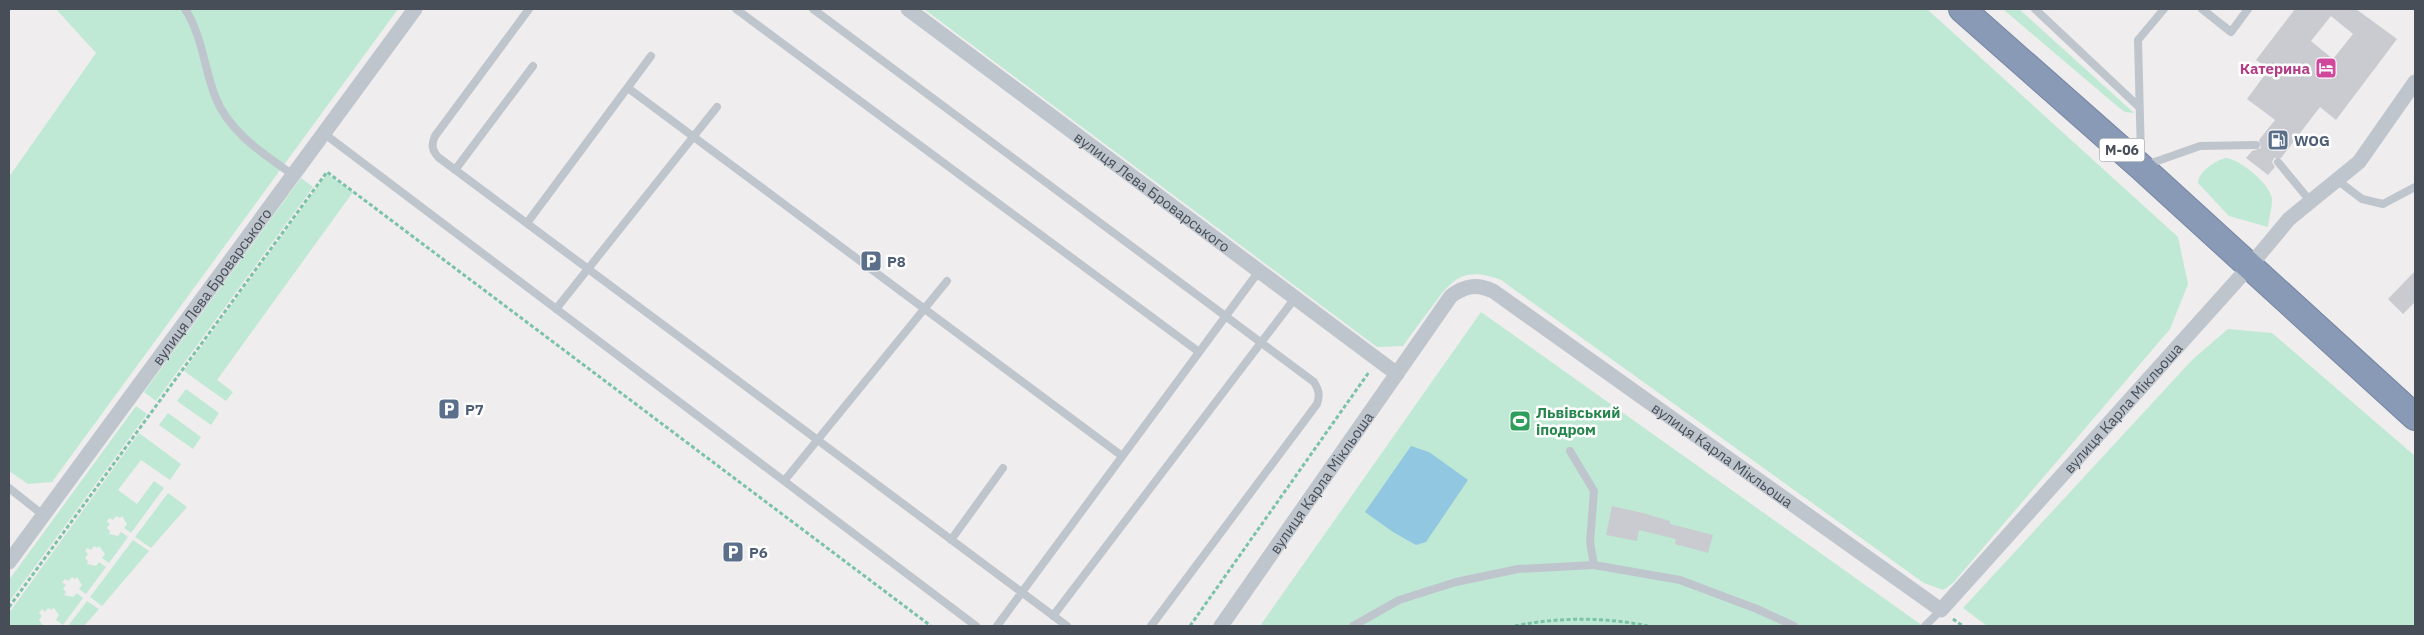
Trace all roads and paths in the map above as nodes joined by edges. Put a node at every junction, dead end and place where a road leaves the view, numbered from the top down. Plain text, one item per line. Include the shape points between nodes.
1 (185, 9) edge
2 (414, 9) edge
3 (529, 9) edge
4 (736, 9) edge
5 (813, 9) edge
6 (908, 9) edge
7 (1962, 9) edge
8 (2035, 9) edge
9 (2164, 9) edge
10 (2202, 9) edge
11 (2248, 9) edge
12 (651, 56) dead end
13 (533, 66) dead end
14 (2415, 82) edge
15 (628, 88) junction
16 (2138, 106) junction
17 (717, 107) dead end
18 (322, 132) junction
19 (694, 136) junction
20 (2256, 145) dead end
21 (2278, 162) dead end
22 (2141, 167) junction
23 (455, 170) junction
24 (292, 174) junction
25 (2338, 180) junction
26 (2415, 187) edge
27 (2311, 202) junction
28 (527, 223) junction
29 (2249, 267) junction
30 (588, 269) junction
31 (1259, 271) junction
32 (947, 281) dead end
33 (1295, 298) junction
34 (925, 308) junction
35 (556, 309) junction
36 (1226, 316) junction
37 (1261, 343) junction
38 (1199, 352) junction
39 (1378, 360) junction
40 (1397, 374) junction
41 (2415, 417) edge
42 (818, 440) junction
43 (1570, 451) dead end
44 (1122, 456) junction
45 (1003, 468) dead end
46 (784, 481) junction
47 (9, 488) edge
48 (44, 515) junction
49 (951, 540) junction
50 (9, 562) edge
51 (1594, 566) junction
52 (1022, 592) junction
53 (9, 608) edge
54 (1941, 610) junction
55 (1053, 616) junction
56 (930, 626) edge
57 (976, 626) edge
58 (997, 626) edge
59 (1067, 626) edge
60 (1151, 626) edge
61 (1190, 626) edge
62 (1221, 626) edge
63 (1353, 626) edge
64 (1515, 626) edge
65 (1648, 626) edge
66 (1794, 626) edge
67 (1924, 626) edge

1 - 24 lane via 198,33 214,94 224,114 250,143
2 - 18 street, вулиця Лева Броварського
3 - 23 lane via 435,136 433,151
4 - 38 lane
5 - 36 lane
6 - 31 street, вулиця Лева Броварського
7 - 22 highway, М-06
8 - 16 lane
9 - 16 lane via 2138,40
10 - 11 lane via 2231,32
12 - 15 lane
13 - 23 lane
14 - 25 street, вулиця Карла Мікльоша via 2358,162
15 - 19 lane
15 - 28 lane
16 - 22 lane
17 - 19 lane
18 - 24 street, вулиця Лева Броварського
18 - 35 lane
19 - 30 lane
19 - 34 lane
20 - 22 lane via 2200,146
21 - 27 lane
22 - 29 highway, М-06
23 - 28 lane
24 - 48 street, вулиця Лева Броварського
25 - 26 lane via 2362,199 2383,204
25 - 27 street, вулиця Карла Мікльоша
27 - 29 street, вулиця Карла Мікльоша via 2289,219
28 - 30 lane
29 - 41 highway, М-06
29 - 54 street, вулиця Карла Мікльоша
30 - 35 lane
30 - 42 lane
31 - 33 street, вулиця Лева Броварського
31 - 36 lane
32 - 34 lane
33 - 37 lane
33 - 39 street, вулиця Лева Броварського
34 - 42 lane
34 - 44 lane
35 - 46 lane
36 - 37 lane
36 - 38 lane
37 - 55 lane
37 - 60 lane via 1314,382 1320,396 1317,404
38 - 44 lane
39 - 40 street, вулиця Лева Броварського
39 - 61 path
40 - 54 street, вулиця Карла Мікльоша via 1451,296 1470,286 1480,286 1493,292
40 - 62 street, вулиця Карла Мікльоша
42 - 46 lane
42 - 49 lane
43 - 51 lane via 1594,491 1590,542
44 - 52 lane
45 - 49 lane
46 - 57 lane
47 - 48 lane
48 - 50 street, вулиця Лева Броварського
49 - 52 lane
51 - 63 lane via 1518,569 1456,582 1400,600
51 - 66 lane via 1680,580
52 - 55 lane
52 - 58 lane
53 - 56 path via 327,172
54 - 67 lane
55 - 59 lane
64 - 65 path via 1541,621 1620,620

